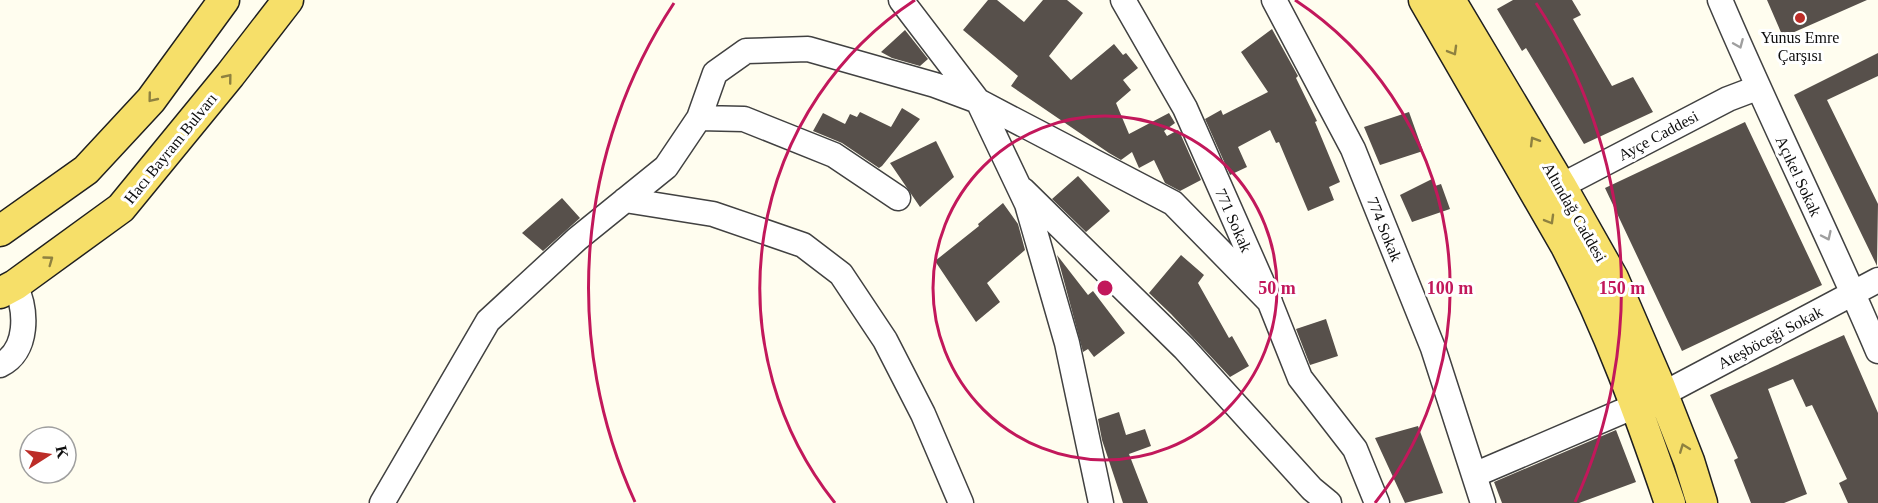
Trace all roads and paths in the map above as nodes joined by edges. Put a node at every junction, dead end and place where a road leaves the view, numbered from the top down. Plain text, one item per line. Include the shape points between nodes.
1 (224, 0) edge
2 (288, 0) edge
3 (901, 0) edge
4 (1123, 0) edge
5 (1274, 0) edge
6 (1424, 0) edge
7 (1450, 0) edge
8 (1720, 0) edge
9 (1757, 88) junction
10 (978, 101) junction
11 (699, 118) junction
12 (1017, 184) junction
13 (1561, 186) junction
14 (898, 198) dead end
15 (625, 200) junction
16 (0, 231) edge
17 (1878, 279) edge
18 (7, 289) edge
19 (1853, 292) junction
20 (1270, 302) junction
21 (1878, 351) edge
22 (0, 365) edge
23 (1649, 400) junction
24 (1474, 475) junction
25 (382, 503) edge
26 (961, 503) edge
27 (1101, 503) edge
28 (1329, 503) edge
29 (1377, 503) edge
30 (1483, 503) edge
31 (1670, 503) edge
32 (1702, 503) edge

1 -> 16 main road via 151,100 86,170
18 -> 2 main road, Hacı Bayram Bulvarı via 122,207
3 - 10 street
4 - 20 street, 771 Sokak via 1185,108
5 - 24 street, 774 Sokak via 1353,149 1433,348
6 -> 23 main road, Altındağ Caddesi via 1570,256 1604,328
13 -> 7 main road, Altındağ Caddesi
8 -> 9 street, Açıkel Sokak
9 - 13 street, Ayçe Caddesi via 1728,99
9 -> 19 street, Açıkel Sokak
10 - 11 street via 808,49 746,51 715,74
10 - 12 street
10 - 20 street via 1173,203
11 - 14 street via 744,119 834,155
11 - 15 street via 666,166
12 - 27 street via 1067,343
12 - 28 street via 1184,348
13 - 23 main road, Altındağ Caddesi via 1613,278
15 - 25 street via 488,321
15 - 26 street via 713,214 792,241 841,274 885,340 923,414
17 - 19 street, Ateşböceği Sokak
18 - 22 street via 22,305 23,329 10,360
19 - 21 street, Açıkel Sokak
19 - 23 street, Ateşböceği Sokak
20 - 29 street, 771 Sokak via 1300,378 1355,449
23 - 24 street, Ateşböceği Sokak
23 - 31 main road, Altındağ Caddesi
32 -> 23 main road, Altındağ Caddesi via 1689,461
24 - 30 street, 774 Sokak

